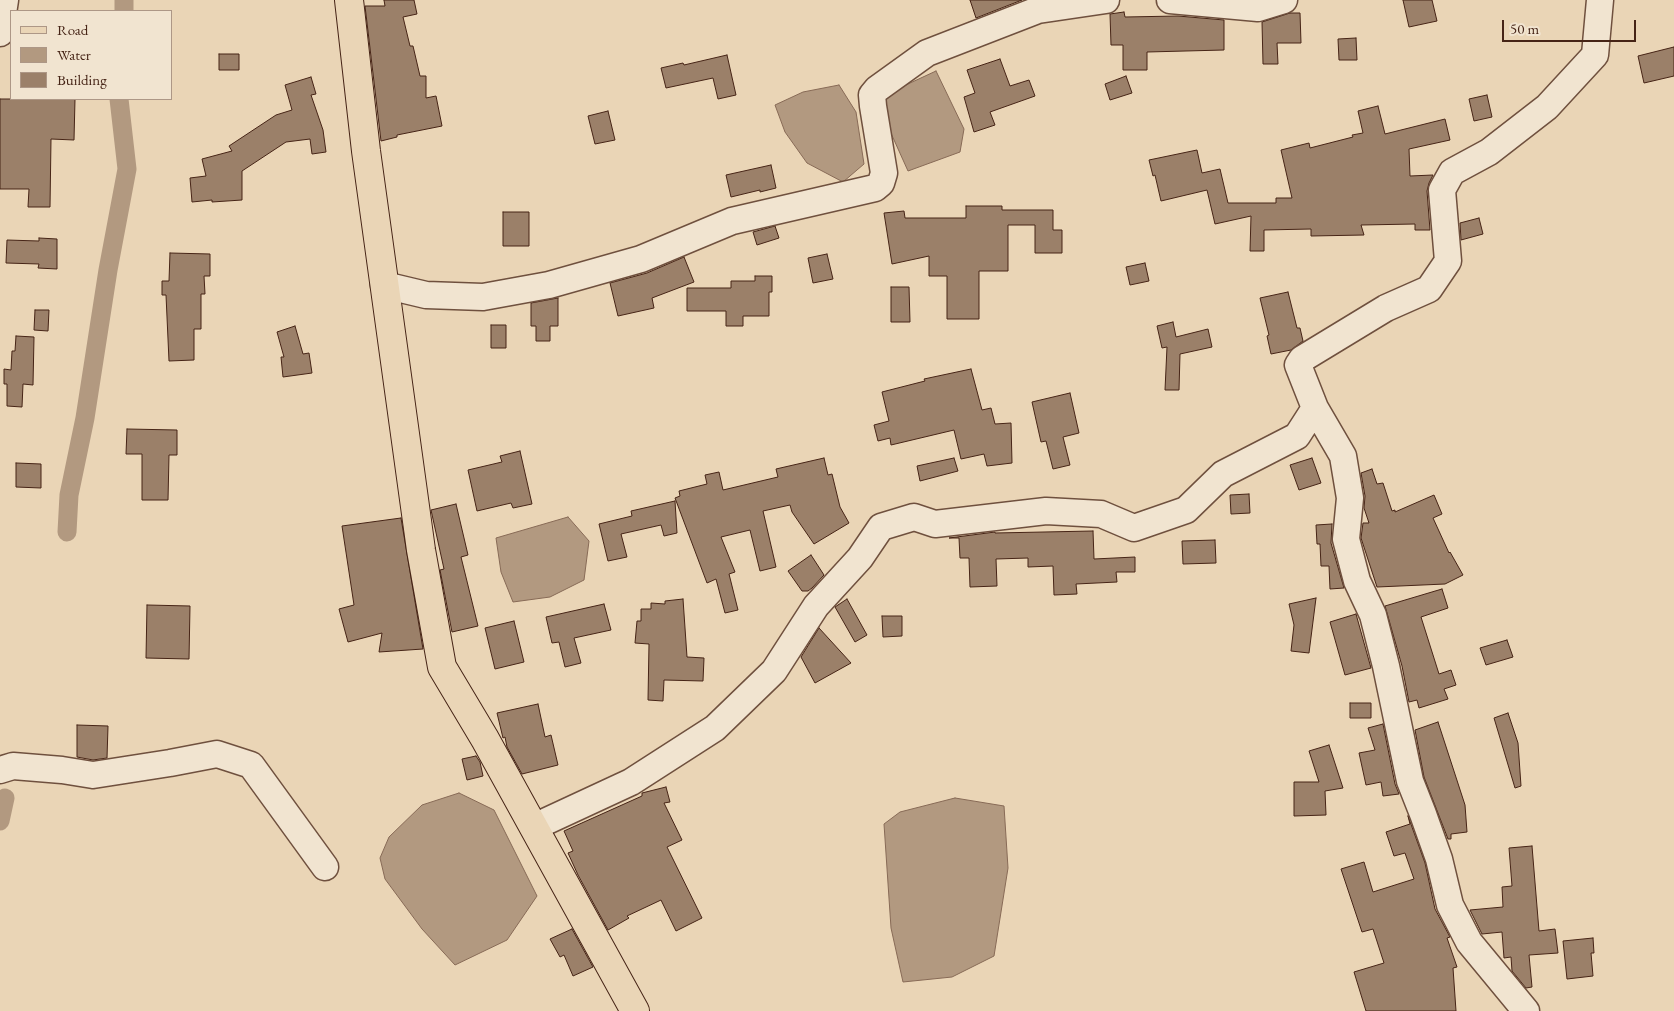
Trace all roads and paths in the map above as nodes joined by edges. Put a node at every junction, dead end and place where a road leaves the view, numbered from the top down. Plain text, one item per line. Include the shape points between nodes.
1 (5, 0) edge
2 (349, 0) edge
3 (1106, 0) edge
4 (1170, 0) edge
5 (1284, 0) edge
6 (1600, 0) edge
7 (0, 33) edge
8 (384, 285) junction
9 (1315, 408) junction
10 (0, 770) edge
11 (534, 827) junction
12 (325, 867) dead end
13 (635, 1011) edge
14 (1526, 1011) edge

1 - 7 street
2 - 8 main road
3 - 8 street via 1038,10 927,53 877,89 872,95 884,173 881,183 875,188 732,221 641,260 549,285 483,297 426,294
4 - 5 street via 1258,8
6 - 9 street via 1595,55 1547,107 1489,152 1452,172 1442,190 1448,261 1429,289 1386,308 1302,359 1298,365
8 - 11 main road via 421,550 442,667
9 - 11 street via 1297,436 1223,474 1186,510 1134,528 1101,514 1046,511 935,524 914,516 881,527 860,558 816,606 774,671 715,728 631,782
9 - 14 street via 1343,456 1350,498 1348,548 1357,581 1373,615 1410,781 1439,859 1450,905 1469,942
10 - 12 street via 12,766 92,775 217,754 252,765
11 - 13 main road

